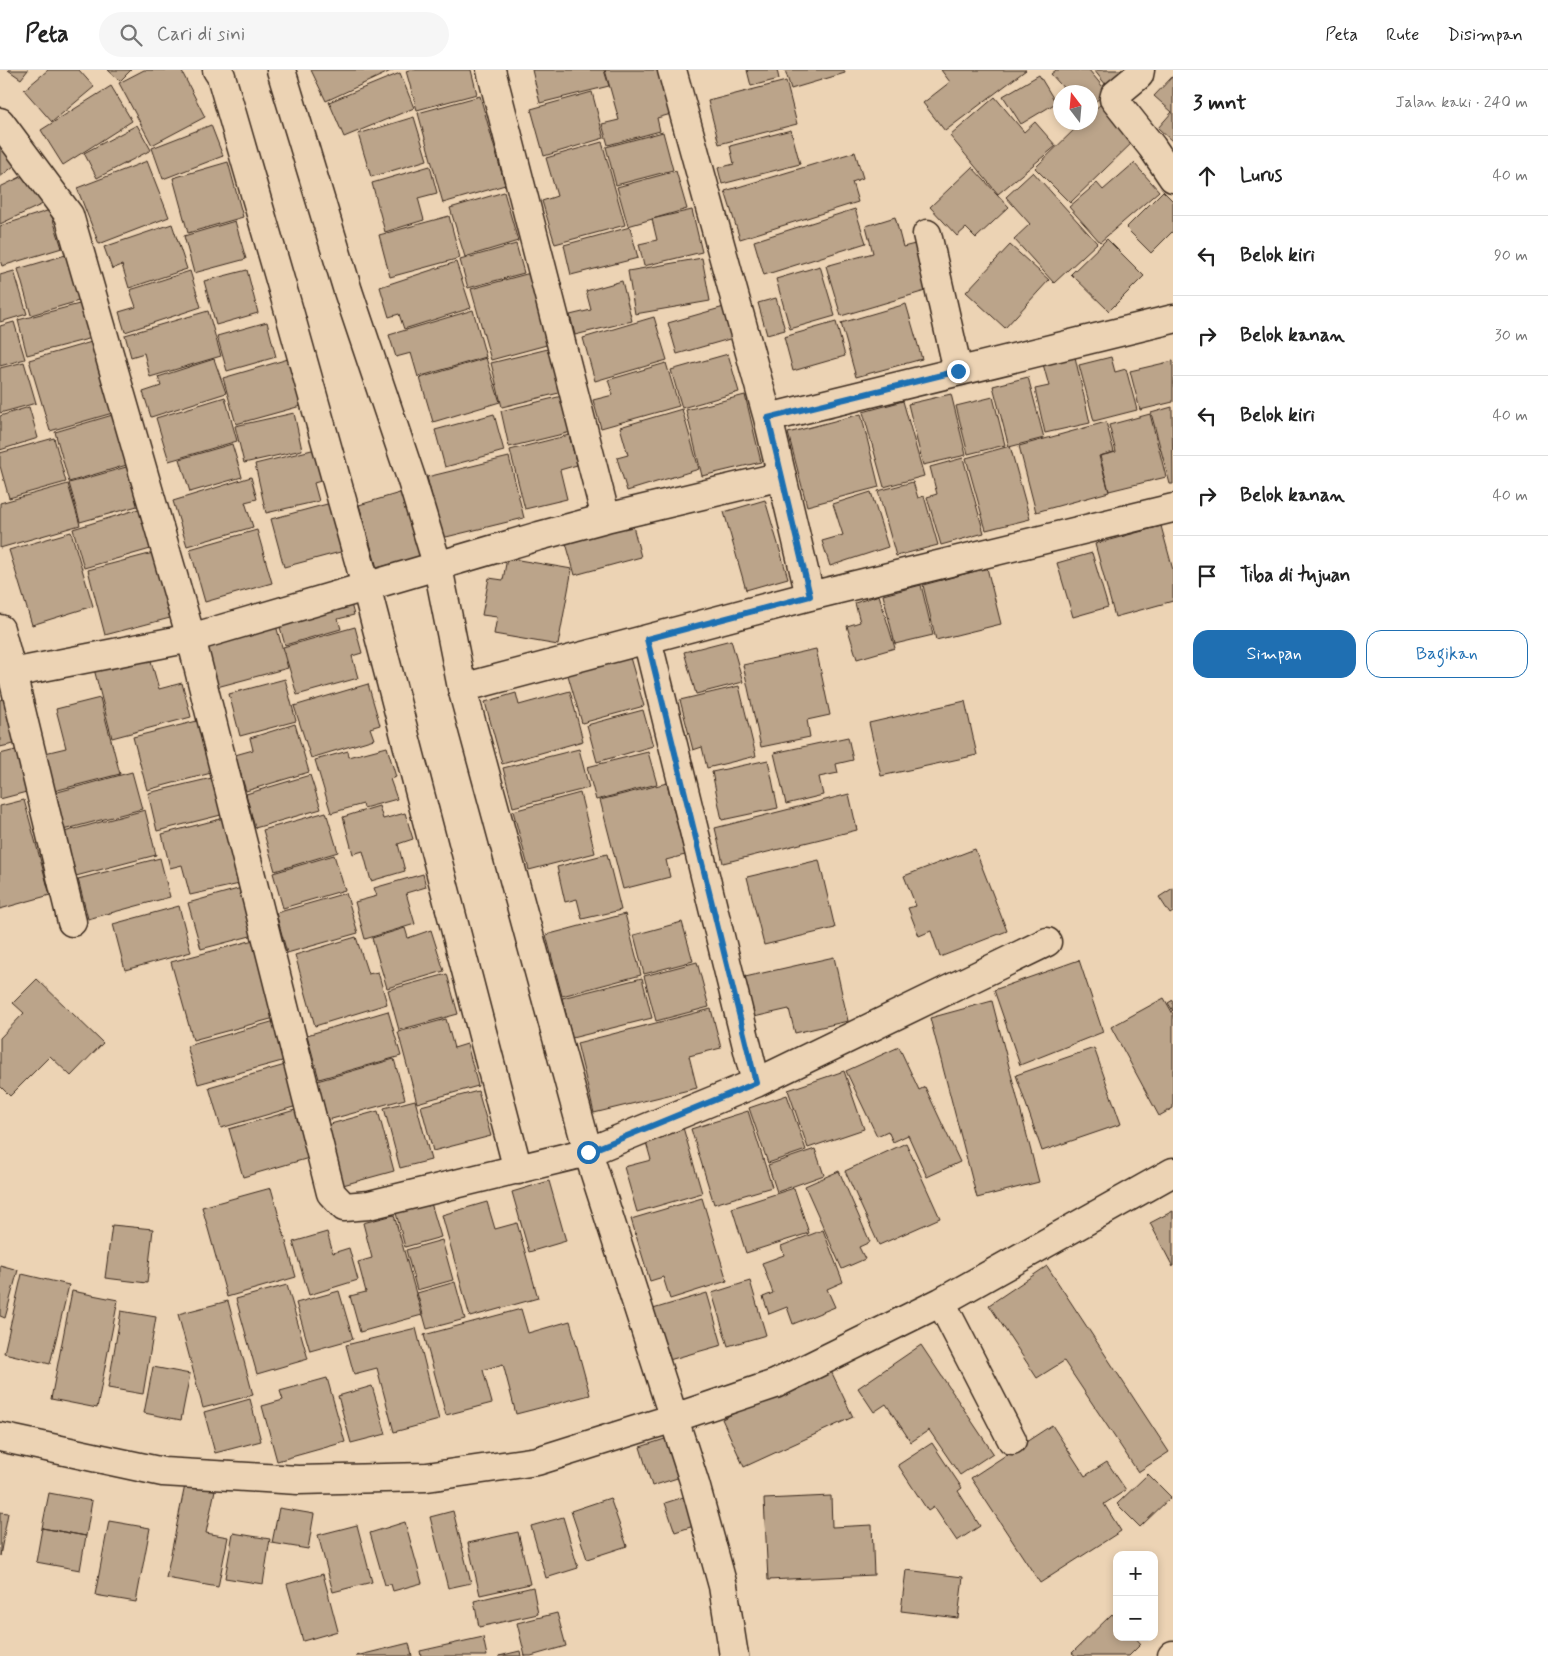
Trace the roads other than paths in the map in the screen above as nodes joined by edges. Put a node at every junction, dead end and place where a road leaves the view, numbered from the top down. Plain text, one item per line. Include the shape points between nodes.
1 (217, 70) edge
2 (282, 70) edge
3 (491, 70) edge
4 (672, 70) edge
5 (1140, 70) edge
6 (0, 122) edge
7 (1173, 178) edge
8 (927, 234) dead end
9 (1173, 319) edge
10 (958, 371) junction
11 (768, 418) junction
12 (782, 476) junction
13 (1173, 508) edge
14 (606, 518) junction
15 (438, 567) junction
16 (366, 586) junction
17 (810, 596) junction
18 (0, 629) edge
19 (191, 638) junction
20 (647, 639) junction
21 (12, 673) junction
22 (462, 688) junction
23 (72, 922) dead end
24 (1047, 942) dead end
25 (756, 1083) junction
26 (588, 1152) junction
27 (518, 1170) junction
28 (1173, 1172) edge
29 (941, 1302) junction
30 (674, 1418) junction
31 (0, 1437) edge
32 (1012, 1440) dead end
33 (734, 1656) edge

1 - 16 street via 284,292
2 - 15 street via 348,291
3 - 14 street
4 - 11 street
5 - 7 street via 1139,75 1114,99
6 - 19 street via 69,215
8 - 10 street
9 - 10 street
10 - 11 street
11 - 12 street
12 - 14 street
12 - 17 street
13 - 17 street
14 - 15 street
15 - 16 street
15 - 22 street
16 - 19 street
16 - 27 street
17 - 20 street
18 - 21 street
19 - 21 street
19 - 27 street via 332,1192 344,1207 369,1205
20 - 22 street
20 - 25 street
21 - 23 street
22 - 26 street
24 - 25 street
25 - 26 street
26 - 27 street
26 - 30 street
28 - 29 street
29 - 30 street via 774,1384
29 - 32 street
30 - 31 street via 537,1461 427,1477 298,1480 163,1472
30 - 33 street via 723,1586

